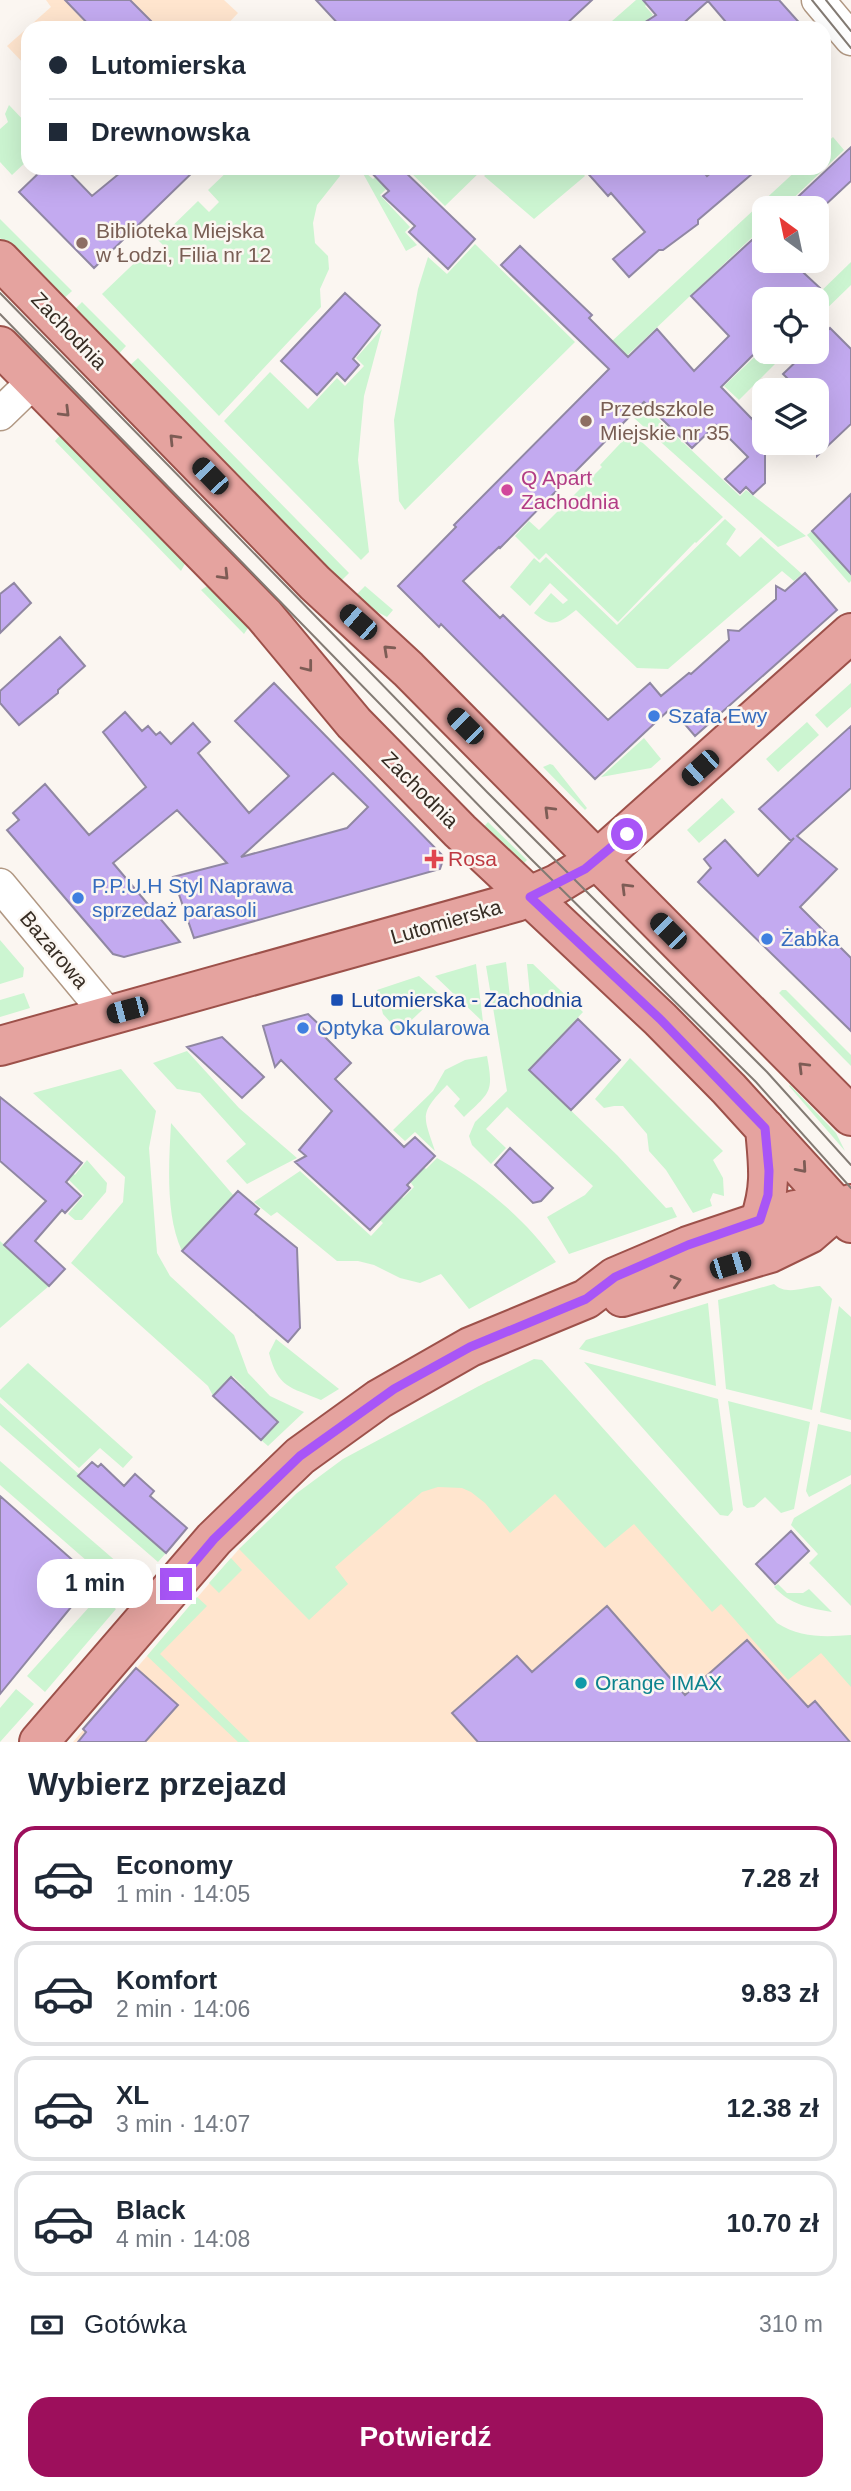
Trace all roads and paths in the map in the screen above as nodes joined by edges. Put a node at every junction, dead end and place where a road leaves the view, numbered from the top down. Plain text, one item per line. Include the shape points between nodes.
1 (818, 0) edge
2 (851, 39) edge
3 (0, 260) edge
4 (0, 346) edge
5 (34, 381) junction
6 (0, 414) edge
7 (851, 633) edge
8 (598, 859) junction
9 (0, 884) edge
10 (530, 897) junction
11 (108, 1015) junction
12 (0, 1046) edge
13 (851, 1116) edge
14 (765, 1128) junction
15 (847, 1212) edge
16 (760, 1220) junction
17 (586, 1299) junction
18 (39, 1742) edge

1 - 2 street
8 -> 3 main road, Zachodnia via 315,583
4 - 5 main road, Zachodnia
5 - 6 street
5 -> 10 main road, Zachodnia via 264,615 354,723
7 - 8 main road, Lutomierska
8 - 10 main road, Lutomierska
13 -> 8 main road, Zachodnia
9 - 11 street, Bazarowa
10 - 11 main road, Lutomierska
10 - 14 main road, Zachodnia via 660,1019
11 - 12 main road, Lutomierska
14 -> 15 main road, Zachodnia
14 - 16 main road via 768,1195
15 - 16 main road via 815,1207
17 -> 15 main road via 622,1297 770,1253
16 - 17 main road via 615,1277
17 - 18 main road via 448,1358 387,1394 300,1456 214,1539

